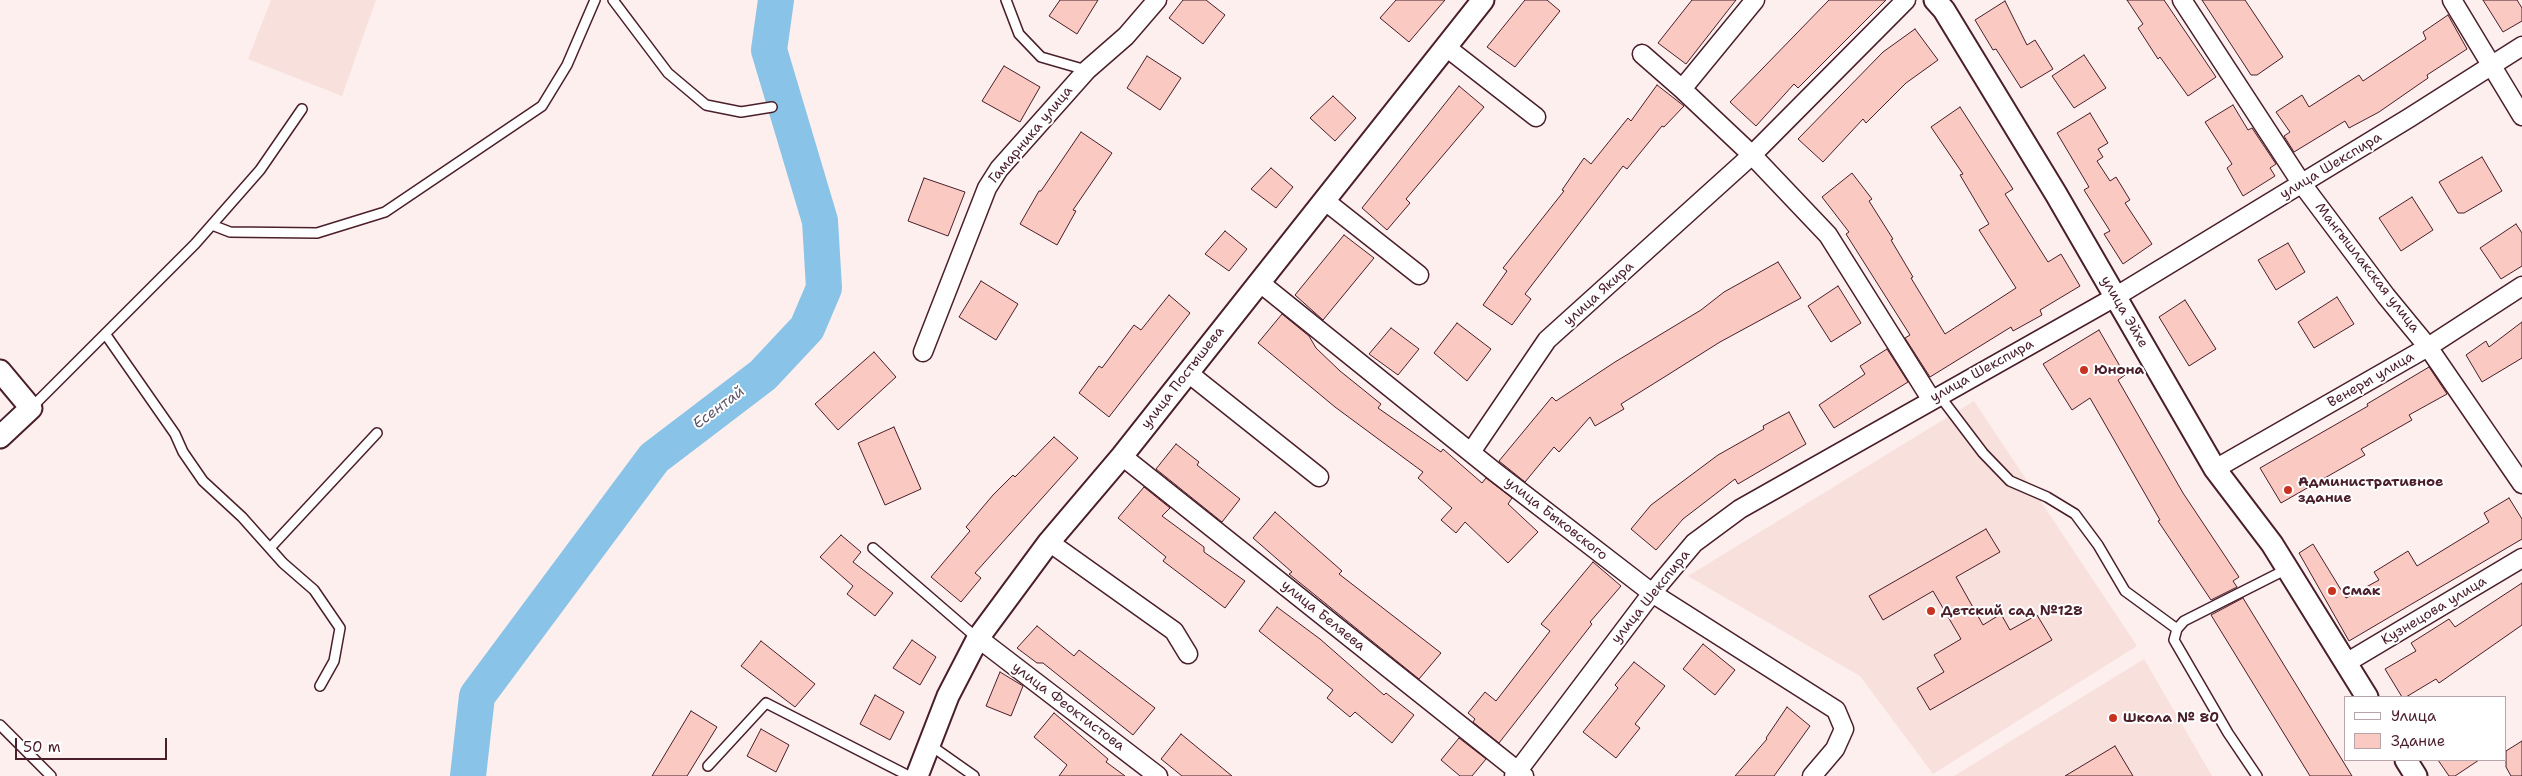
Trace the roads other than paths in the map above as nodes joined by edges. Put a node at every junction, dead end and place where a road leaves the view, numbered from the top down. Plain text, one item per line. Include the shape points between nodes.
1 (595, 0) edge
2 (612, 0) edge
3 (1006, 0) edge
4 (1157, 0) edge
5 (1483, 0) edge
6 (1755, 0) edge
7 (1906, 0) edge
8 (1935, 0) edge
9 (2182, 0) edge
10 (2452, 0) edge
11 (2522, 46) edge
12 (1446, 47) junction
13 (1642, 54) dead end
14 (2492, 64) junction
15 (1087, 70) junction
16 (1682, 89) junction
17 (772, 107) dead end
18 (302, 109) dead end
19 (2522, 116) edge
20 (1536, 117) dead end
21 (1752, 155) junction
22 (2302, 184) junction
23 (1324, 200) junction
24 (212, 225) junction
25 (1419, 275) dead end
26 (1259, 282) junction
27 (2522, 286) edge
28 (2115, 297) junction
29 (106, 335) junction
30 (2428, 347) junction
31 (923, 352) dead end
32 (0, 370) edge
33 (1188, 372) junction
34 (1935, 397) junction
35 (32, 408) junction
36 (377, 433) dead end
37 (0, 437) edge
38 (1471, 452) junction
39 (1122, 456) junction
40 (2216, 469) junction
41 (1319, 477) dead end
42 (2522, 484) edge
43 (1049, 542) junction
44 (270, 548) junction
45 (874, 548) dead end
46 (2522, 558) edge
47 (2288, 568) junction
48 (1652, 593) junction
49 (2177, 629) junction
50 (978, 638) junction
51 (1188, 654) dead end
52 (2346, 663) junction
53 (320, 686) dead end
54 (2366, 696) edge
55 (0, 725) edge
56 (930, 745) junction
57 (2407, 761) edge
58 (708, 766) dead end
59 (1519, 774) edge
60 (51, 776) edge
61 (909, 776) edge
62 (917, 776) edge
63 (974, 776) edge
64 (1158, 776) edge
65 (1812, 776) edge
66 (2257, 776) edge
67 (2416, 776) edge

1 - 24 lane via 567,65 542,106 385,212 317,233 230,232
2 - 17 lane via 668,73 706,105 741,112
3 - 15 lane via 1019,34 1041,57
4 - 15 street, Гамарника улица via 1126,36
5 - 12 street, улица Постышева
6 - 16 street
7 - 21 street, улица Якира
8 - 28 street, улица Эйхе via 1960,35
9 - 22 street, Мангышлакская улица
10 - 14 street
11 - 14 street, улица Шекспира
12 - 20 street
12 - 23 street, улица Постышева
13 - 16 street
14 - 19 street
14 - 22 street, улица Шекспира
15 - 31 street, Гамарника улица via 987,188
16 - 21 street
18 - 24 lane via 260,170
21 - 34 street via 1828,235
21 - 38 street, улица Якира via 1547,340
22 - 28 street, улица Шекспира
22 - 30 street, Мангышлакская улица
23 - 25 street
23 - 26 street, улица Постышева
24 - 29 lane
26 - 33 street, улица Постышева
26 - 38 street, улица Быковского
27 - 30 street, Венеры улица
28 - 34 street, улица Шекспира
28 - 40 street, улица Эйхе
29 - 35 lane
29 - 44 lane via 175,434 203,481 242,516
30 - 40 street, Венеры улица
30 - 42 street, Мангышлакская улица
32 - 35 street
33 - 39 street, улица Постышева
33 - 41 street
34 - 48 street, улица Шекспира via 1740,509 1694,543
34 - 49 lane via 2010,481 2075,514 2125,591
35 - 37 street
36 - 44 lane
38 - 48 street, улица Быковского
39 - 43 street, улица Постышева
39 - 59 street, улица Беляева
40 - 47 street, улица Эйхе
43 - 50 street, улица Постышева
43 - 51 street via 1174,631
44 - 53 lane via 314,590 340,628 334,661
45 - 50 lane
46 - 52 street, Кузнецова улица
47 - 49 lane via 2184,620
47 - 52 street, улица Эйхе
48 - 59 street, улица Шекспира
48 - 65 street, улица Быковского via 1836,710 1844,729 1836,749
49 - 66 lane via 2174,640 2183,660
50 - 56 street, улица Постышева via 948,696
50 - 64 street, улица Феоктистова
52 - 54 street, улица Эйхе
55 - 60 lane
56 - 62 street, улица Постышева
56 - 63 lane
57 - 67 street
58 - 61 lane via 766,703

